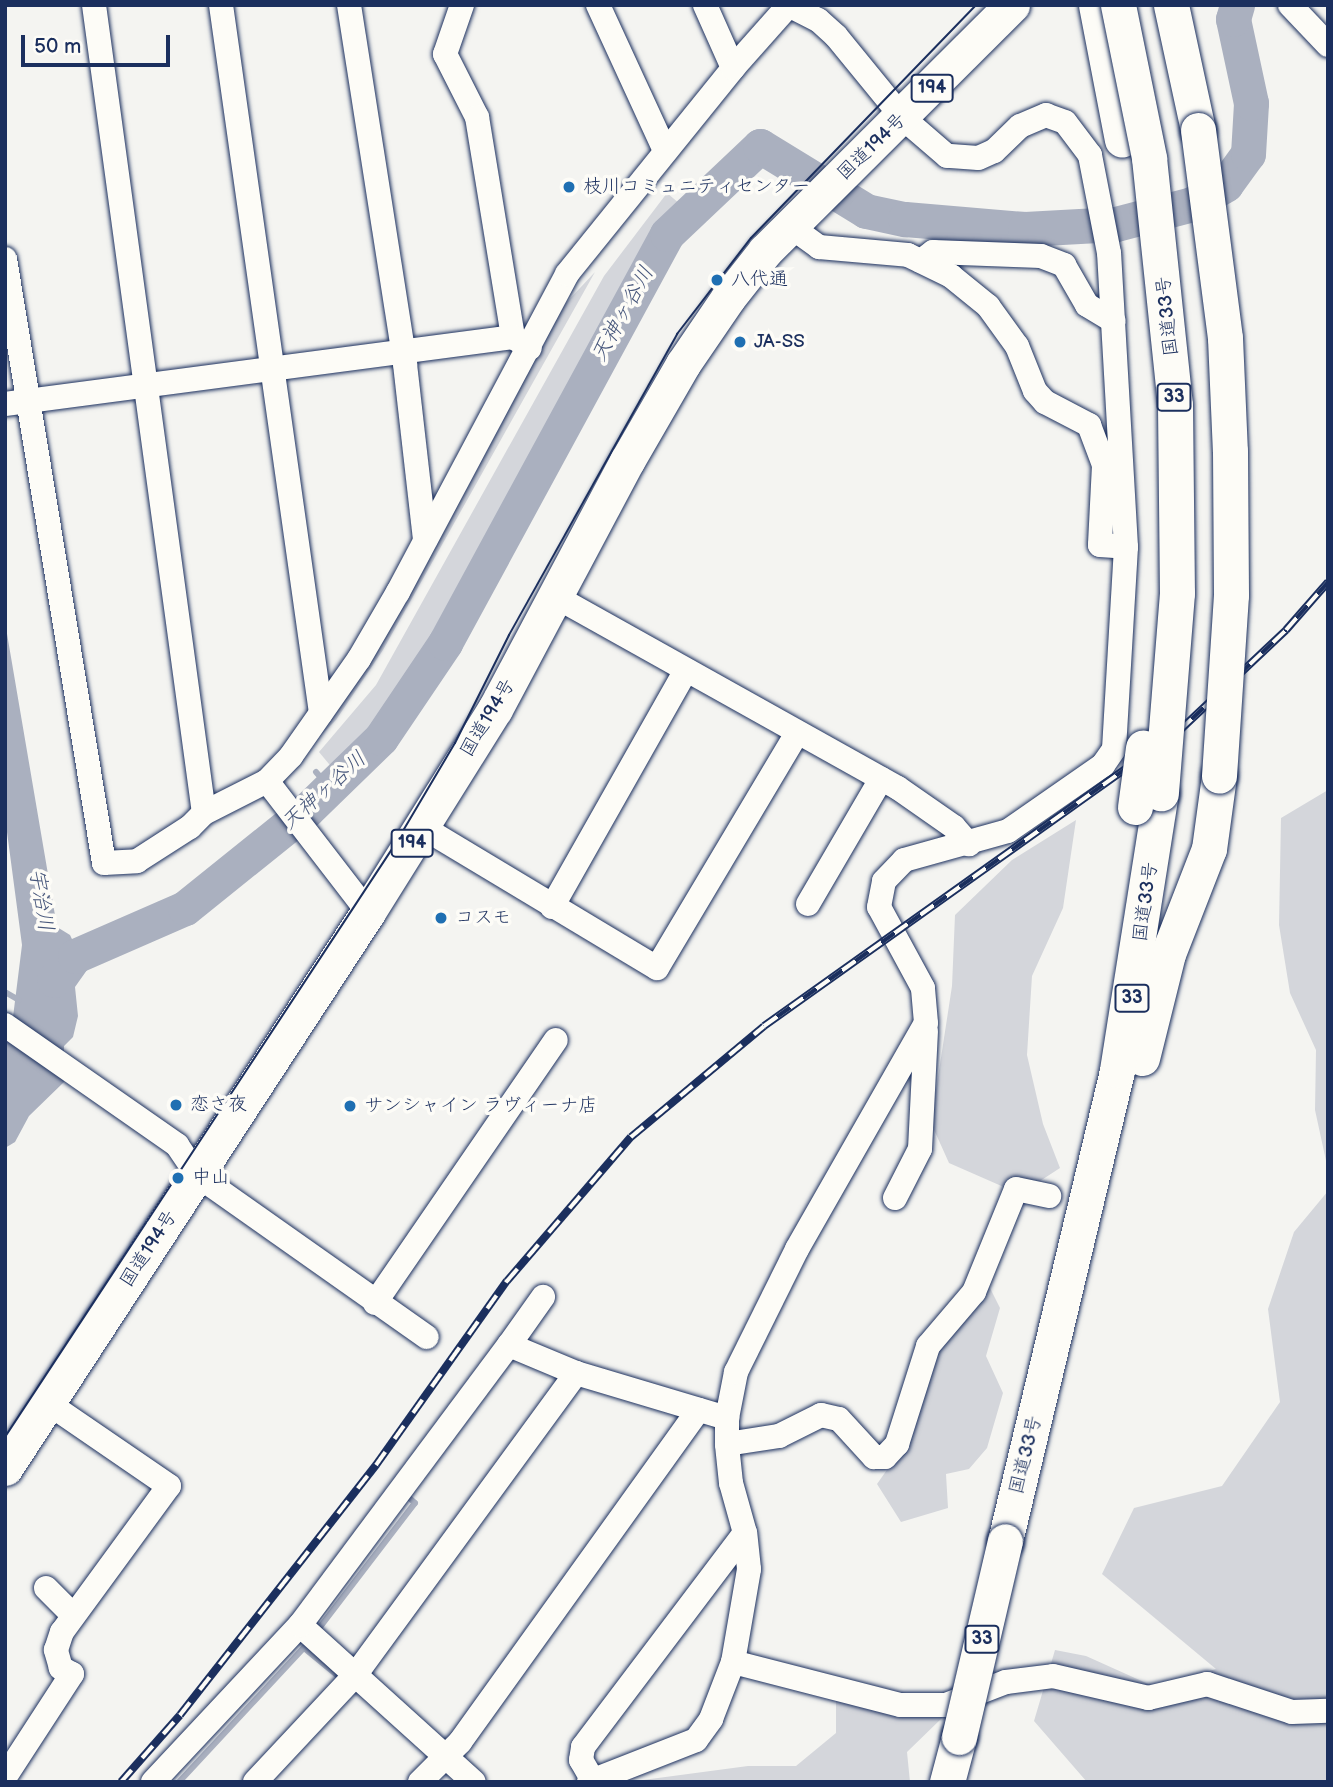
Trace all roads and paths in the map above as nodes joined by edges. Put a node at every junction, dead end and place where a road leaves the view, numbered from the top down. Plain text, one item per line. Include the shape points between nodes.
1 (94, 5) edge
2 (221, 5) edge
3 (349, 5) edge
4 (462, 5) edge
5 (598, 5) edge
6 (705, 5) edge
7 (789, 5) edge
8 (1012, 5) edge
9 (1096, 5) edge
10 (1118, 5) edge
11 (1171, 5) edge
12 (1290, 5) edge
13 (1328, 45) edge
14 (733, 68) junction
15 (903, 118) junction
16 (665, 150) junction
17 (797, 219) junction
18 (5, 259) edge
19 (920, 261) junction
20 (1114, 321) junction
21 (522, 342) junction
22 (402, 355) junction
23 (274, 368) junction
24 (145, 384) junction
25 (30, 399) junction
26 (1117, 402) junction
27 (5, 404) edge
28 (1082, 420) junction
29 (425, 540) junction
30 (1126, 547) junction
31 (558, 598) junction
32 (686, 670) junction
33 (321, 713) junction
34 (797, 733) junction
35 (881, 779) junction
36 (270, 785) junction
37 (1148, 800) junction
38 (204, 813) junction
39 (422, 827) junction
40 (969, 844) junction
41 (808, 904) dead end
42 (552, 907) junction
43 (368, 912) junction
44 (926, 1023) junction
45 (5, 1025) edge
46 (556, 1040) dead end
47 (197, 1175) junction
48 (1049, 1196) dead end
49 (895, 1198) dead end
50 (1090, 1202) junction
51 (543, 1297) dead end
52 (375, 1303) junction
53 (427, 1337) dead end
54 (509, 1345) junction
55 (576, 1373) junction
56 (48, 1403) junction
57 (699, 1410) junction
58 (727, 1418) junction
59 (727, 1444) junction
60 (5, 1468) edge
61 (745, 1533) junction
62 (46, 1588) dead end
63 (72, 1614) junction
64 (309, 1632) junction
65 (733, 1662) junction
66 (356, 1674) junction
67 (1328, 1711) edge
68 (446, 1755) junction
69 (5, 1777) edge
70 (590, 1781) edge
71 (153, 1782) edge
72 (255, 1782) edge
73 (420, 1782) edge
74 (474, 1782) edge
75 (947, 1782) edge

1 - 24 street
2 - 23 street
3 - 22 street
4 - 21 street via 445,54 478,117
5 - 16 street
6 - 14 street
7 - 14 street
7 - 15 street via 836,36
8 - 15 highway, 国道194号 / 194
9 - 37 highway, bridge via 1141,272 1155,473
10 - 37 highway, 国道33号 / 33, bridge via 1149,158 1175,405 1177,593
11 - 50 highway, bridge via 1198,130 1226,338 1231,595 1219,776 1209,849 1168,954 1125,1126
12 - 13 street
14 - 16 street
15 - 17 highway, 国道194号 / 194
15 - 20 street via 947,156 961,160 994,151 1032,119 1057,117 1078,134 1090,155 1100,199
16 - 21 street via 579,256
17 - 19 street via 819,247 908,255
17 - 31 highway, 国道194号 / 194 via 727,298 683,363
18 - 25 street via 21,371
19 - 20 street via 933,251 1041,256 1064,265 1087,305
19 - 28 street via 951,276 988,306 1017,346 1035,391 1045,402
20 - 26 street
21 - 22 street
21 - 29 street
22 - 23 street
22 - 29 street
23 - 24 street
23 - 33 street
24 - 25 street
24 - 38 street
25 - 27 street
25 - 38 street via 104,863 137,861
26 - 28 street via 1100,404
26 - 30 street
28 - 30 street via 1089,425 1104,465 1100,545
29 - 33 street via 359,659
30 - 40 street via 1114,749 1103,765 1008,831
31 - 32 street
31 - 39 highway, 国道194号 / 194
32 - 34 street
32 - 42 street
33 - 36 street
34 - 35 street
34 - 42 street via 657,968
35 - 40 street via 954,827
35 - 41 street
36 - 38 street
36 - 43 street
37 - 50 highway
39 - 42 street
39 - 43 highway, 国道194号 / 194
40 - 44 street via 904,860 878,893 878,907 923,988
43 - 47 highway, 国道194号 / 194
44 - 49 street via 920,1149
44 - 58 street via 797,1249 736,1371
45 - 47 street via 177,1145
46 - 52 street
47 - 52 street
47 - 56 highway, 国道194号 / 194
48 - 59 street via 1016,1189 974,1292 928,1346 897,1444 885,1457 874,1457 844,1423 827,1415 813,1417 779,1436
50 - 75 highway, 国道33号 / 33, bridge
51 - 54 street
52 - 53 street
54 - 55 street
54 - 64 street
55 - 57 street
55 - 66 street
56 - 60 highway, 国道194号 / 194
56 - 63 street via 169,1486
57 - 58 street
57 - 68 street
58 - 59 street
59 - 61 street
61 - 65 street via 749,1569
61 - 70 street via 583,1747 581,1760
62 - 63 street
63 - 69 street via 56,1650 61,1668 72,1674
64 - 66 street
64 - 71 street
65 - 67 street via 901,1705 946,1705 1006,1682 1053,1676 1149,1698 1207,1684 1292,1712
65 - 70 street via 711,1719 696,1740
66 - 68 street
66 - 72 street
68 - 73 street
68 - 74 street

